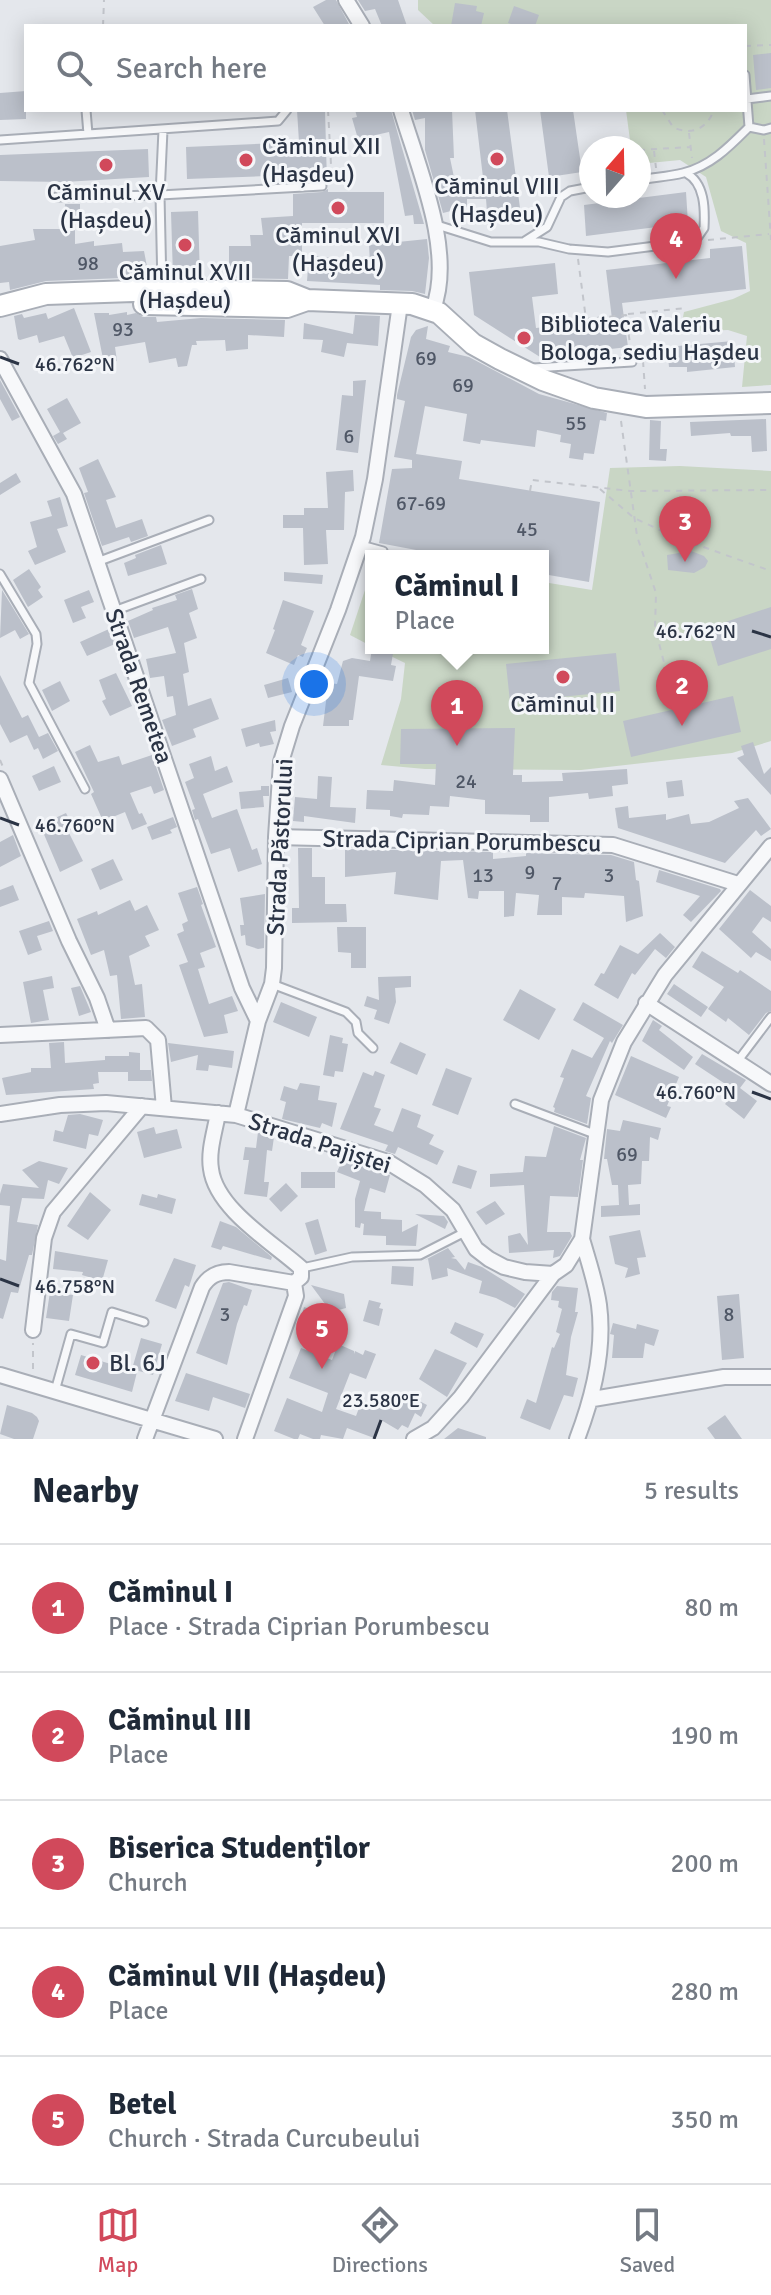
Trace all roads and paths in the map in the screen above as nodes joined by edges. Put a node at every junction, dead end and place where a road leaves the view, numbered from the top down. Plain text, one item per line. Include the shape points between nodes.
1 (104, 0) edge
2 (346, 0) edge
3 (103, 24) edge
4 (361, 24) edge
5 (771, 45) edge
6 (747, 46) edge
7 (771, 96) edge
8 (747, 99) joint
9 (86, 112) edge
10 (285, 112) edge
11 (328, 112) edge
12 (402, 112) edge
13 (663, 112) edge
14 (713, 112) edge
15 (749, 127) junction
16 (767, 129) edge
17 (163, 130) junction
18 (689, 132) junction
19 (88, 134) junction
20 (0, 140) edge
21 (691, 147) junction
22 (651, 149) edge
23 (654, 149) junction
24 (689, 171) junction
25 (656, 176) junction
26 (651, 177) edge
27 (322, 186) joint
28 (579, 189) edge
29 (769, 192) edge
30 (160, 195) junction
31 (56, 197) dead end
32 (433, 224) junction
33 (771, 234) edge
34 (771, 240) edge
35 (695, 241) junction
36 (523, 242) junction
37 (578, 265) dead end
38 (162, 290) junction
39 (307, 300) junction
40 (25, 301) junction
41 (400, 304) junction
42 (0, 306) edge
43 (686, 308) dead end
44 (433, 309) junction
45 (626, 315) junction
46 (0, 359) edge
47 (632, 362) junction
48 (519, 369) junction
49 (645, 373) dead end
50 (771, 403) edge
51 (622, 404) junction
52 (599, 489) junction
53 (771, 490) edge
54 (530, 491) dead end
55 (630, 491) junction
56 (634, 518) junction
57 (209, 520) dead end
58 (361, 545) junction
59 (379, 550) edge
60 (97, 562) junction
61 (771, 571) edge
62 (0, 574) edge
63 (201, 579) dead end
64 (114, 611) junction
65 (673, 697) dead end
66 (0, 779) edge
67 (85, 789) dead end
68 (276, 837) junction
69 (771, 846) edge
70 (738, 884) junction
71 (272, 984) junction
72 (646, 1003) junction
73 (771, 1017) edge
74 (258, 1021) junction
75 (108, 1030) junction
76 (0, 1035) edge
77 (373, 1048) dead end
78 (737, 1062) junction
79 (771, 1084) edge
80 (515, 1104) dead end
81 (142, 1106) junction
82 (164, 1108) junction
83 (218, 1113) junction
84 (0, 1114) edge
85 (236, 1115) junction
86 (597, 1135) junction
87 (465, 1232) junction
88 (582, 1239) junction
89 (301, 1268) junction
90 (553, 1274) junction
91 (294, 1283) junction
92 (144, 1322) dead end
93 (33, 1330) joint
94 (0, 1375) edge
95 (771, 1377) edge
96 (33, 1384) junction
97 (55, 1391) junction
98 (593, 1399) junction
99 (152, 1420) junction
100 (145, 1439) edge
101 (215, 1439) edge
102 (245, 1439) edge
103 (414, 1439) edge
104 (577, 1439) edge

1 - 3 path
2 - 4 street
5 - 6 path
7 - 8 lane
8 - 15 lane
9 - 19 lane
10 - 17 lane via 278,121
11 - 27 path via 332,186
12 - 32 street
13 - 18 path via 673,127
14 - 18 path via 706,125
15 - 16 lane
15 - 24 lane via 720,155
16 - 29 path
17 - 19 lane
17 - 30 lane
18 - 21 path
19 - 20 lane
21 - 23 path
21 - 24 path
22 - 23 path
23 - 25 path
24 - 25 lane
24 - 35 lane via 702,197 704,228
25 - 26 lane
27 - 30 lane
28 - 36 lane via 561,197 547,227
29 - 33 path
30 - 31 lane
30 - 38 lane
32 - 36 lane via 491,242
32 - 44 street via 441,266
33 - 34 path
33 - 35 path
35 - 36 lane via 608,252
37 - 45 path via 586,319
38 - 39 street via 287,292
38 - 40 street via 46,294
39 - 40 street via 287,307 48,306
39 - 41 street
40 - 42 street
41 - 44 street
41 - 58 street, Strada Păstorului
43 - 45 path
44 - 48 street via 473,344
45 - 47 path
46 - 60 street, Strada Remetea via 74,494
47 - 48 lane
47 - 49 path via 644,361
48 - 51 street via 567,390
50 - 51 street
51 - 55 path
52 - 54 path via 532,480
52 - 55 path
52 - 56 path
53 - 55 path
55 - 56 path
56 - 61 path
56 - 65 path via 656,593 655,628
57 - 60 lane
58 - 59 lane
58 - 68 street, Strada Păstorului via 285,748
60 - 64 street, Strada Remetea
62 - 67 lane via 36,634 29,683
63 - 64 lane
64 - 74 street, Strada Remetea via 242,988
66 - 75 street
68 - 70 street, Strada Ciprian Porumbescu via 613,845
68 - 71 street, Strada Păstorului
69 - 70 street
70 - 72 street
71 - 74 street, Strada Păstorului
71 - 77 lane via 346,1012
72 - 78 street
72 - 86 street via 606,1082
73 - 78 lane
74 - 85 street, Strada Păstorului
75 - 76 street
75 - 82 street via 146,1028 155,1035
78 - 79 street
80 - 86 lane
81 - 82 street, Strada Pajiștei
81 - 84 street, Strada Pajiștei via 82,1103
81 - 93 street via 53,1212 44,1238
82 - 83 street, Strada Pajiștei
83 - 85 street, Strada Pajiștei
83 - 89 street via 210,1166 220,1195
85 - 87 street, Strada Pajiștei via 388,1162 453,1210
86 - 88 street
87 - 89 lane via 420,1255 352,1257
87 - 90 street, Strada Pajiștei via 476,1249 504,1267
88 - 90 street via 566,1265
88 - 98 street via 599,1306
89 - 91 street
90 - 103 street via 461,1397 433,1428
91 - 99 street via 229,1272 209,1277
91 - 102 street via 296,1296
92 - 97 lane via 112,1312 103,1343 71,1334
93 - 96 path
94 - 96 street
95 - 98 street via 728,1377
96 - 97 street
97 - 99 street
98 - 104 street
99 - 100 street
99 - 101 street

